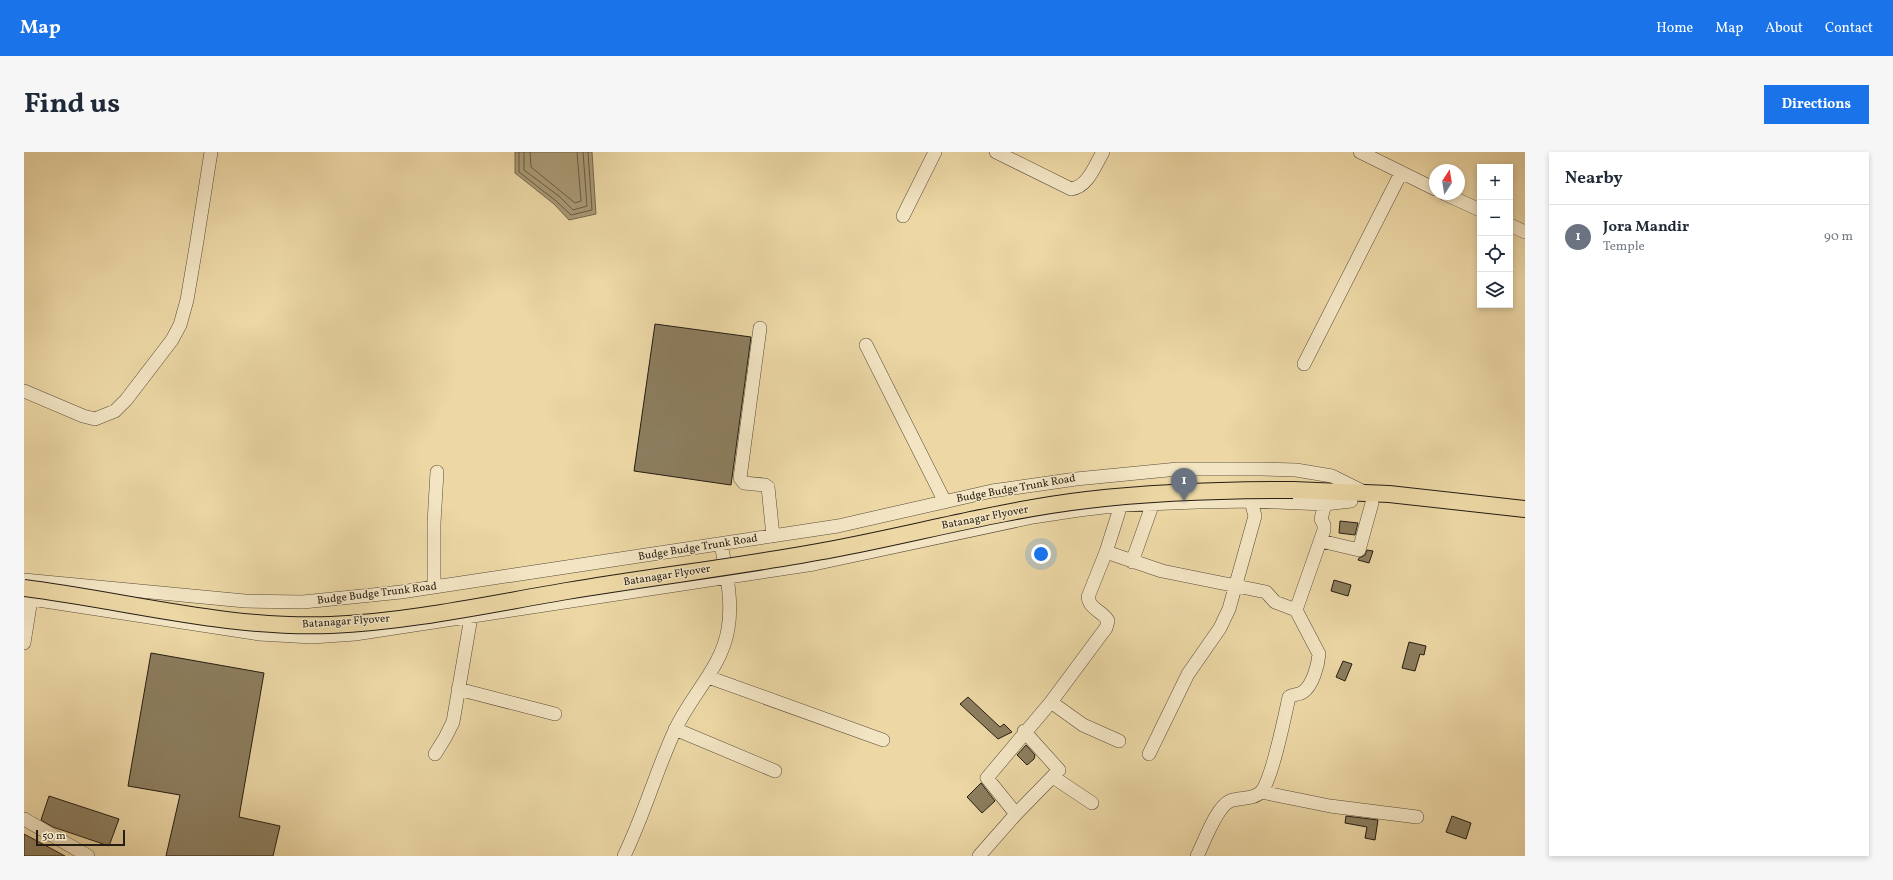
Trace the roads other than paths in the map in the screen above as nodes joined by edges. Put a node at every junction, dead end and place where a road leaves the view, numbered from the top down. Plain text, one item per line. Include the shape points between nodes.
1 (211, 152) edge
2 (935, 152) edge
3 (996, 152) edge
4 (1103, 152) edge
5 (1360, 152) edge
6 (1402, 173) junction
7 (1429, 186) edge
8 (1458, 200) edge
9 (1477, 209) edge
10 (903, 216) dead end
11 (1513, 226) edge
12 (1525, 232) edge
13 (760, 328) dead end
14 (866, 345) dead end
15 (1304, 364) dead end
16 (24, 391) edge
17 (437, 472) dead end
18 (1301, 490) junction
19 (1368, 498) junction
20 (1251, 501) junction
21 (946, 502) junction
22 (1351, 502) junction
23 (1153, 503) junction
24 (1325, 504) junction
25 (1121, 505) junction
26 (1525, 509) edge
27 (1525, 517) edge
28 (773, 536) junction
29 (1321, 541) junction
30 (722, 544) junction
31 (1106, 552) junction
32 (1132, 562) junction
33 (727, 579) junction
34 (24, 580) edge
35 (1235, 586) junction
36 (434, 587) junction
37 (26, 595) edge
38 (1296, 610) junction
39 (467, 618) junction
40 (24, 643) edge
41 (708, 677) junction
42 (458, 690) junction
43 (1051, 702) junction
44 (448, 712) dead end
45 (554, 714) dead end
46 (675, 729) junction
47 (1024, 731) junction
48 (883, 740) dead end
49 (1120, 741) dead end
50 (435, 754) dead end
51 (1149, 754) dead end
52 (775, 772) dead end
53 (1053, 777) junction
54 (1261, 792) junction
55 (1092, 803) dead end
56 (1016, 814) junction
57 (1417, 817) dead end
58 (24, 819) edge
59 (88, 856) edge
60 (624, 856) edge
61 (979, 856) edge
62 (1197, 856) edge

1 - 16 street via 187,300 180,325 172,340 126,400 115,412 95,418 83,416
2 - 10 street
3 - 4 street via 1071,189 1084,184
5 - 6 street
6 - 7 street
6 - 15 street
8 - 9 street
11 - 12 street
13 - 28 street via 740,478 744,483 768,487
14 - 21 street
17 - 36 street
18 - 19 main road
18 - 22 main road
18 - 37 main road, Batanagar Flyover, bridge via 1220,490 1085,500 980,518 780,559 575,589 429,614 333,625 284,626 226,621
19 - 21 street, Budge Budge Trunk Road via 1332,476 1319,473 1218,468 1178,469 1076,479 992,491
19 - 22 main road
19 - 26 main road
19 - 27 main road
19 - 29 street via 1359,550
20 - 23 street
20 - 24 street
20 - 35 street via 1255,516
21 - 28 street, Budge Budge Trunk Road via 838,526
22 - 24 street
23 - 25 street
23 - 32 street
24 - 29 street via 1321,519 1325,528
25 - 31 street
25 - 33 street via 1033,517 814,564
28 - 30 street, Budge Budge Trunk Road
29 - 38 street
30 - 33 street
30 - 36 street, Budge Budge Trunk Road
31 - 32 street
31 - 43 street via 1088,597 1092,607 1106,618 1108,625
32 - 35 street
33 - 39 street
33 - 41 street via 728,628 724,645
34 - 36 street, Budge Budge Trunk Road via 223,599 296,602 353,598
35 - 38 street via 1266,592 1275,602
35 - 51 street via 1224,619 1188,674
37 - 39 street via 259,634 304,637 355,634
37 - 40 street
38 - 54 street via 1316,647 1318,661 1307,688 1289,698 1272,765
39 - 42 street
39 - 44 street
41 - 46 street via 691,700
41 - 48 street
42 - 45 street
42 - 50 street via 453,722
43 - 47 street
43 - 49 street via 1083,725
46 - 52 street
46 - 60 street
47 - 53 street via 1059,770
47 - 56 street via 987,778
53 - 55 street
53 - 56 street
54 - 57 street via 1330,806
54 - 62 street via 1227,802 1223,806
56 - 61 street
58 - 59 street

